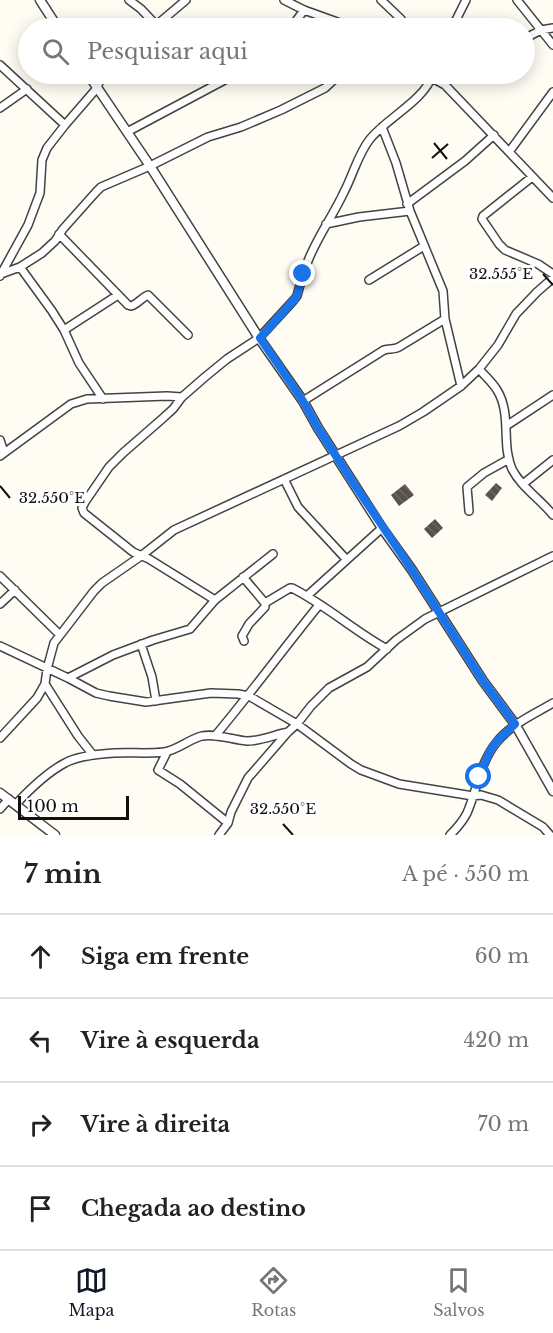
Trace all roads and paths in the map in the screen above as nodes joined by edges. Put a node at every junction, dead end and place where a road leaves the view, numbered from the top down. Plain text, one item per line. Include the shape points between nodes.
1 (40, 0) edge
2 (129, 0) edge
3 (186, 0) edge
4 (284, 0) edge
5 (381, 0) edge
6 (466, 0) edge
7 (517, 0) edge
8 (304, 10) junction
9 (52, 18) edge
10 (148, 18) edge
11 (165, 18) edge
12 (298, 18) edge
13 (326, 18) edge
14 (400, 18) edge
15 (457, 18) edge
16 (531, 18) edge
17 (535, 22) edge
18 (553, 28) edge
19 (541, 30) junction
20 (535, 33) edge
21 (553, 45) edge
22 (0, 65) edge
23 (18, 81) edge
24 (21, 84) edge
25 (94, 84) edge
26 (98, 84) edge
27 (217, 84) edge
28 (329, 84) edge
29 (426, 84) edge
30 (444, 84) edge
31 (97, 88) junction
32 (27, 89) junction
33 (553, 92) edge
34 (0, 108) edge
35 (65, 125) junction
36 (382, 127) junction
37 (127, 132) junction
38 (494, 135) junction
39 (509, 152) junction
40 (150, 166) junction
41 (532, 177) junction
42 (553, 198) edge
43 (409, 207) junction
44 (326, 224) junction
45 (59, 234) junction
46 (424, 246) junction
47 (20, 267) junction
48 (1, 275) edge
49 (553, 276) edge
50 (369, 280) dead end
51 (118, 295) junction
52 (445, 319) junction
53 (64, 330) junction
54 (189, 335) dead end
55 (260, 338) junction
56 (478, 369) junction
57 (461, 386) junction
58 (553, 395) edge
59 (182, 397) junction
60 (102, 399) junction
61 (303, 401) junction
62 (506, 426) junction
63 (0, 440) edge
64 (2, 454) edge
65 (335, 455) junction
66 (509, 459) junction
67 (553, 460) edge
68 (284, 479) junction
69 (524, 484) junction
70 (470, 511) dead end
71 (553, 515) edge
72 (382, 528) junction
73 (273, 554) dead end
74 (141, 556) junction
75 (553, 556) edge
76 (346, 559) junction
77 (0, 576) edge
78 (243, 577) junction
79 (15, 590) junction
80 (308, 595) junction
81 (215, 600) junction
82 (265, 603) junction
83 (0, 604) edge
84 (319, 605) junction
85 (438, 613) junction
86 (60, 635) junction
87 (244, 641) dead end
88 (141, 644) junction
89 (0, 646) edge
90 (387, 649) junction
91 (47, 669) junction
92 (68, 678) junction
93 (45, 684) junction
94 (249, 696) junction
95 (156, 702) junction
96 (553, 703) edge
97 (297, 724) junction
98 (515, 724) junction
99 (288, 732) junction
100 (216, 736) junction
101 (0, 738) edge
102 (167, 752) junction
103 (93, 755) junction
104 (553, 791) edge
105 (0, 793) edge
106 (473, 796) junction
107 (12, 802) junction
108 (0, 809) edge
109 (228, 823) junction
110 (55, 835) edge
111 (219, 835) edge
112 (450, 835) edge
113 (550, 835) edge

1 - 9 street
2 - 10 street
3 - 11 street
4 - 8 street
5 - 14 street
6 - 15 street
7 - 16 street
8 - 12 street
8 - 13 street
17 - 19 street
18 - 19 street
19 - 20 street
19 - 21 street
22 - 23 street
24 - 32 street
25 - 31 street
26 - 31 street
27 - 37 street
28 - 40 street via 309,97 241,128 208,137
29 - 36 street via 422,92
30 - 38 street
31 - 35 street
31 - 37 street
32 - 34 street
32 - 35 street
33 - 39 street
35 - 48 street via 47,148 42,160 40,193
36 - 43 street
36 - 44 street via 368,141
37 - 40 street
38 - 39 street
38 - 43 street
39 - 41 street
40 - 45 street via 102,187
40 - 55 street
41 - 42 street
41 - 49 street via 482,219 505,250 538,264
43 - 44 street
43 - 46 street
44 - 55 street via 308,260 297,296
45 - 47 street via 42,253
45 - 51 street
46 - 50 street
46 - 52 street via 443,291
47 - 48 street
47 - 53 street
49 - 56 street via 516,314
51 - 53 street
51 - 54 street via 131,306 148,295
52 - 57 street
52 - 61 street via 399,347 384,350
53 - 60 street
55 - 59 street via 227,359
55 - 61 street
56 - 57 street
56 - 62 street via 499,394
57 - 65 street via 399,426
58 - 62 street
59 - 60 street
59 - 74 street via 109,467 82,508 109,534
60 - 64 street via 71,404
61 - 65 street
62 - 66 street
63 - 64 street
65 - 68 street
65 - 72 street
66 - 69 street
66 - 70 street via 467,487
67 - 69 street
68 - 74 street via 174,530
68 - 76 street via 298,507
69 - 71 street
72 - 76 street
72 - 85 street
73 - 78 street
74 - 81 street
74 - 86 street via 102,583
75 - 85 street
76 - 80 street
77 - 79 street
78 - 81 street
78 - 82 street
79 - 83 street
79 - 86 street
80 - 82 street via 290,588
80 - 84 street
81 - 88 street via 190,629
82 - 87 street via 242,636
84 - 90 street
84 - 94 street
85 - 90 street via 410,628
85 - 98 street
86 - 91 street
88 - 92 street
88 - 95 street
89 - 91 street
90 - 97 street via 363,670 329,688
91 - 92 street
91 - 93 street
92 - 95 street via 96,693
93 - 101 street via 38,698
93 - 103 street
94 - 95 street via 211,693
94 - 97 street
94 - 100 street
96 - 98 street
97 - 99 street
97 - 106 street via 351,764 376,776 399,784
98 - 104 street
98 - 106 street via 490,751
99 - 100 street via 251,741
99 - 109 street via 248,778
100 - 102 street via 200,736
102 - 103 street
102 - 109 street via 158,770
103 - 107 street via 66,762
105 - 107 street
106 - 112 street via 466,816
106 - 113 street via 498,800 543,826
107 - 108 street
107 - 110 street
109 - 111 street

